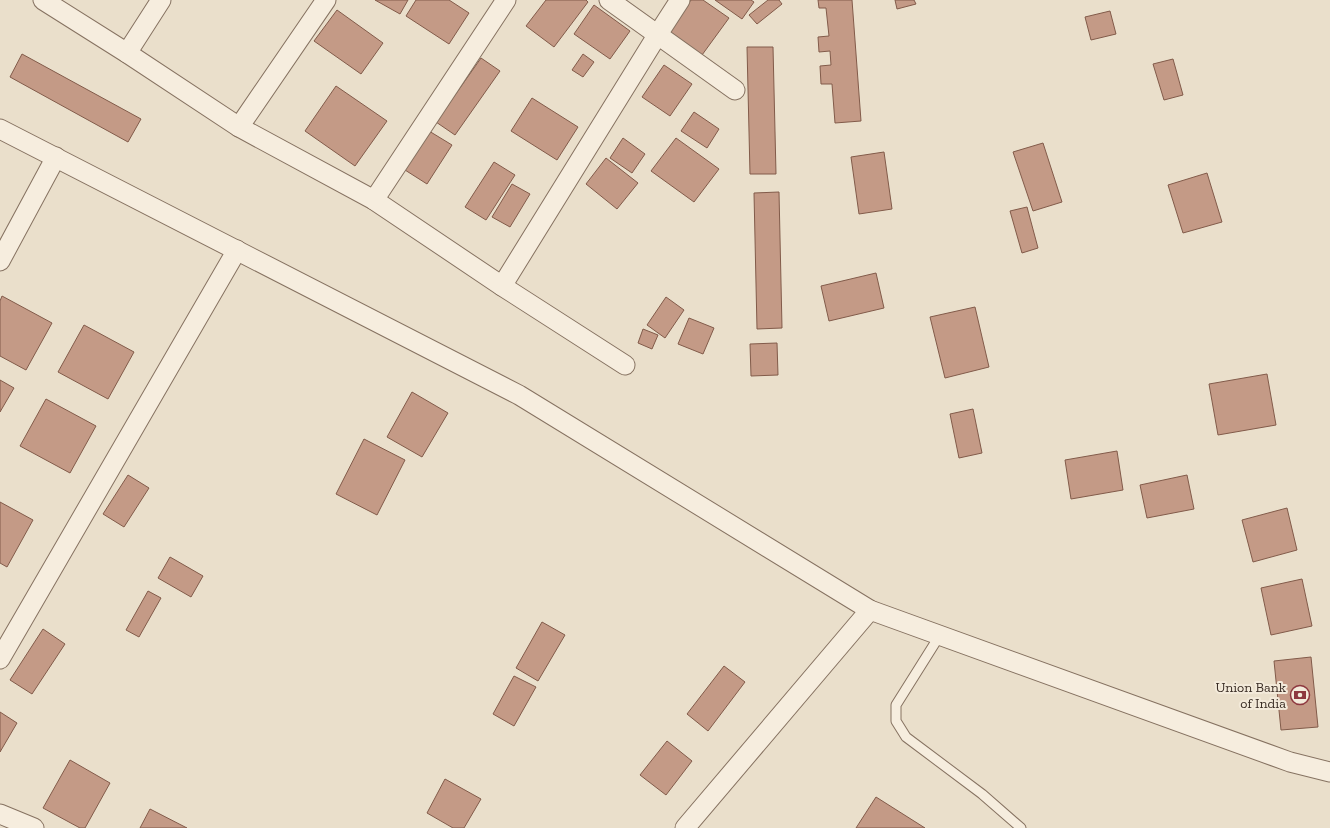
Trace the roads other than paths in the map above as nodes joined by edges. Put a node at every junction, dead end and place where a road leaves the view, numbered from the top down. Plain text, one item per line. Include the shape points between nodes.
1 (42, 0) edge
2 (160, 0) edge
3 (326, 0) edge
4 (506, 0) edge
5 (609, 0) edge
6 (680, 0) edge
7 (658, 34) junction
8 (127, 53) junction
9 (735, 90) dead end
10 (238, 127) junction
11 (0, 129) edge
12 (56, 157) junction
13 (374, 200) junction
14 (237, 250) junction
15 (0, 261) edge
16 (502, 286) junction
17 (625, 365) dead end
18 (870, 610) junction
19 (940, 635) junction
20 (0, 659) edge
21 (1330, 772) edge
22 (0, 814) edge
23 (34, 828) edge
24 (685, 828) edge
25 (1021, 828) edge

1 - 8 street
2 - 8 street
3 - 10 street
4 - 13 street
5 - 7 street
6 - 7 street
7 - 9 street
7 - 16 street
8 - 10 street
10 - 13 street
11 - 12 street
12 - 14 street
12 - 15 street
13 - 16 street
14 - 18 street via 518,395
14 - 20 street
16 - 17 street
18 - 19 street
18 - 24 street
19 - 21 street via 1290,762
19 - 25 lane via 896,705 896,721 906,737 982,794
22 - 23 street

